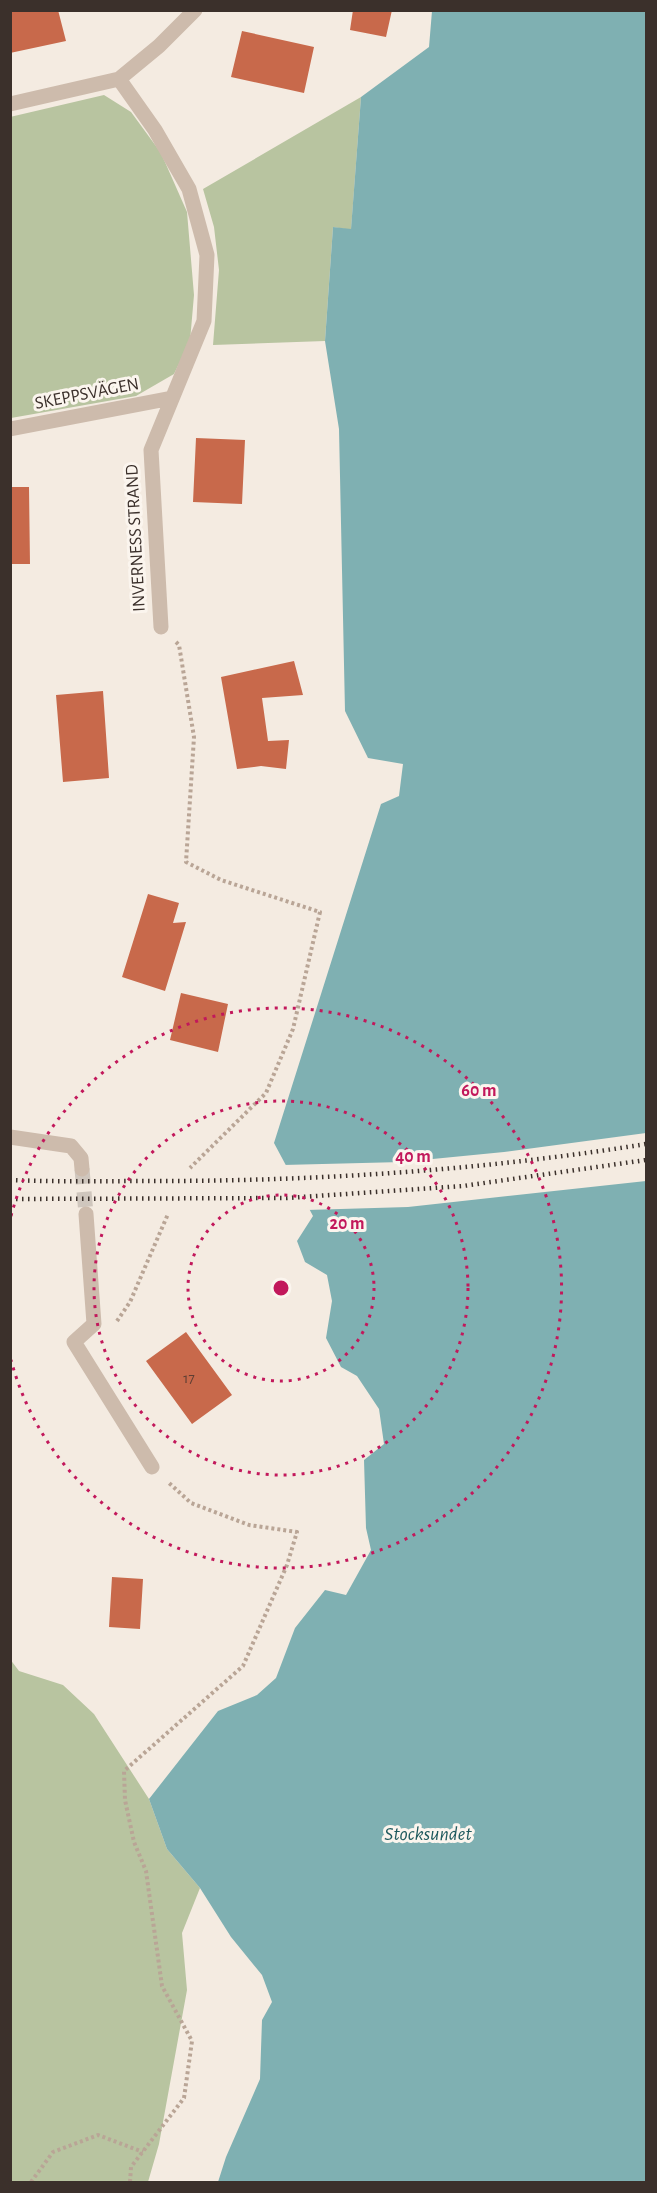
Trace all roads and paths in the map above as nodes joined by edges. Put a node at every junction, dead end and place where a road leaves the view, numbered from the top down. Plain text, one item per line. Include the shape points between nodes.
1 (195, 10) edge
2 (119, 79) junction
3 (10, 104) edge
4 (172, 398) junction
5 (10, 429) edge
6 (161, 627) joint
7 (10, 1137) edge
8 (190, 1168) dead end
9 (82, 1169) tunnel mouth
10 (168, 1214) dead end
11 (86, 1215) tunnel mouth
12 (94, 1324) junction
13 (152, 1467) joint
14 (143, 2152) junction
15 (32, 2182) edge
16 (130, 2182) edge

1 - 2 street
2 - 3 street
2 - 4 street, INVERNESS STRAND via 189,189 207,255 204,321
4 - 5 street, SKEPPSVÄGEN
4 - 6 street, INVERNESS STRAND via 151,450
6 - 8 path via 179,645 194,737 186,862 221,880 320,912 292,1029 266,1093
7 - 9 street via 71,1146 81,1158
10 - 12 path via 118,1321
11 - 12 street
12 - 13 street via 74,1342
13 - 14 path via 191,1503 249,1525 297,1532 287,1565 243,1666 124,1771 125,1800 134,1842 146,1871 162,1986 192,2041 184,2098
14 - 15 path via 98,2134 53,2152
14 - 16 path via 131,2167

